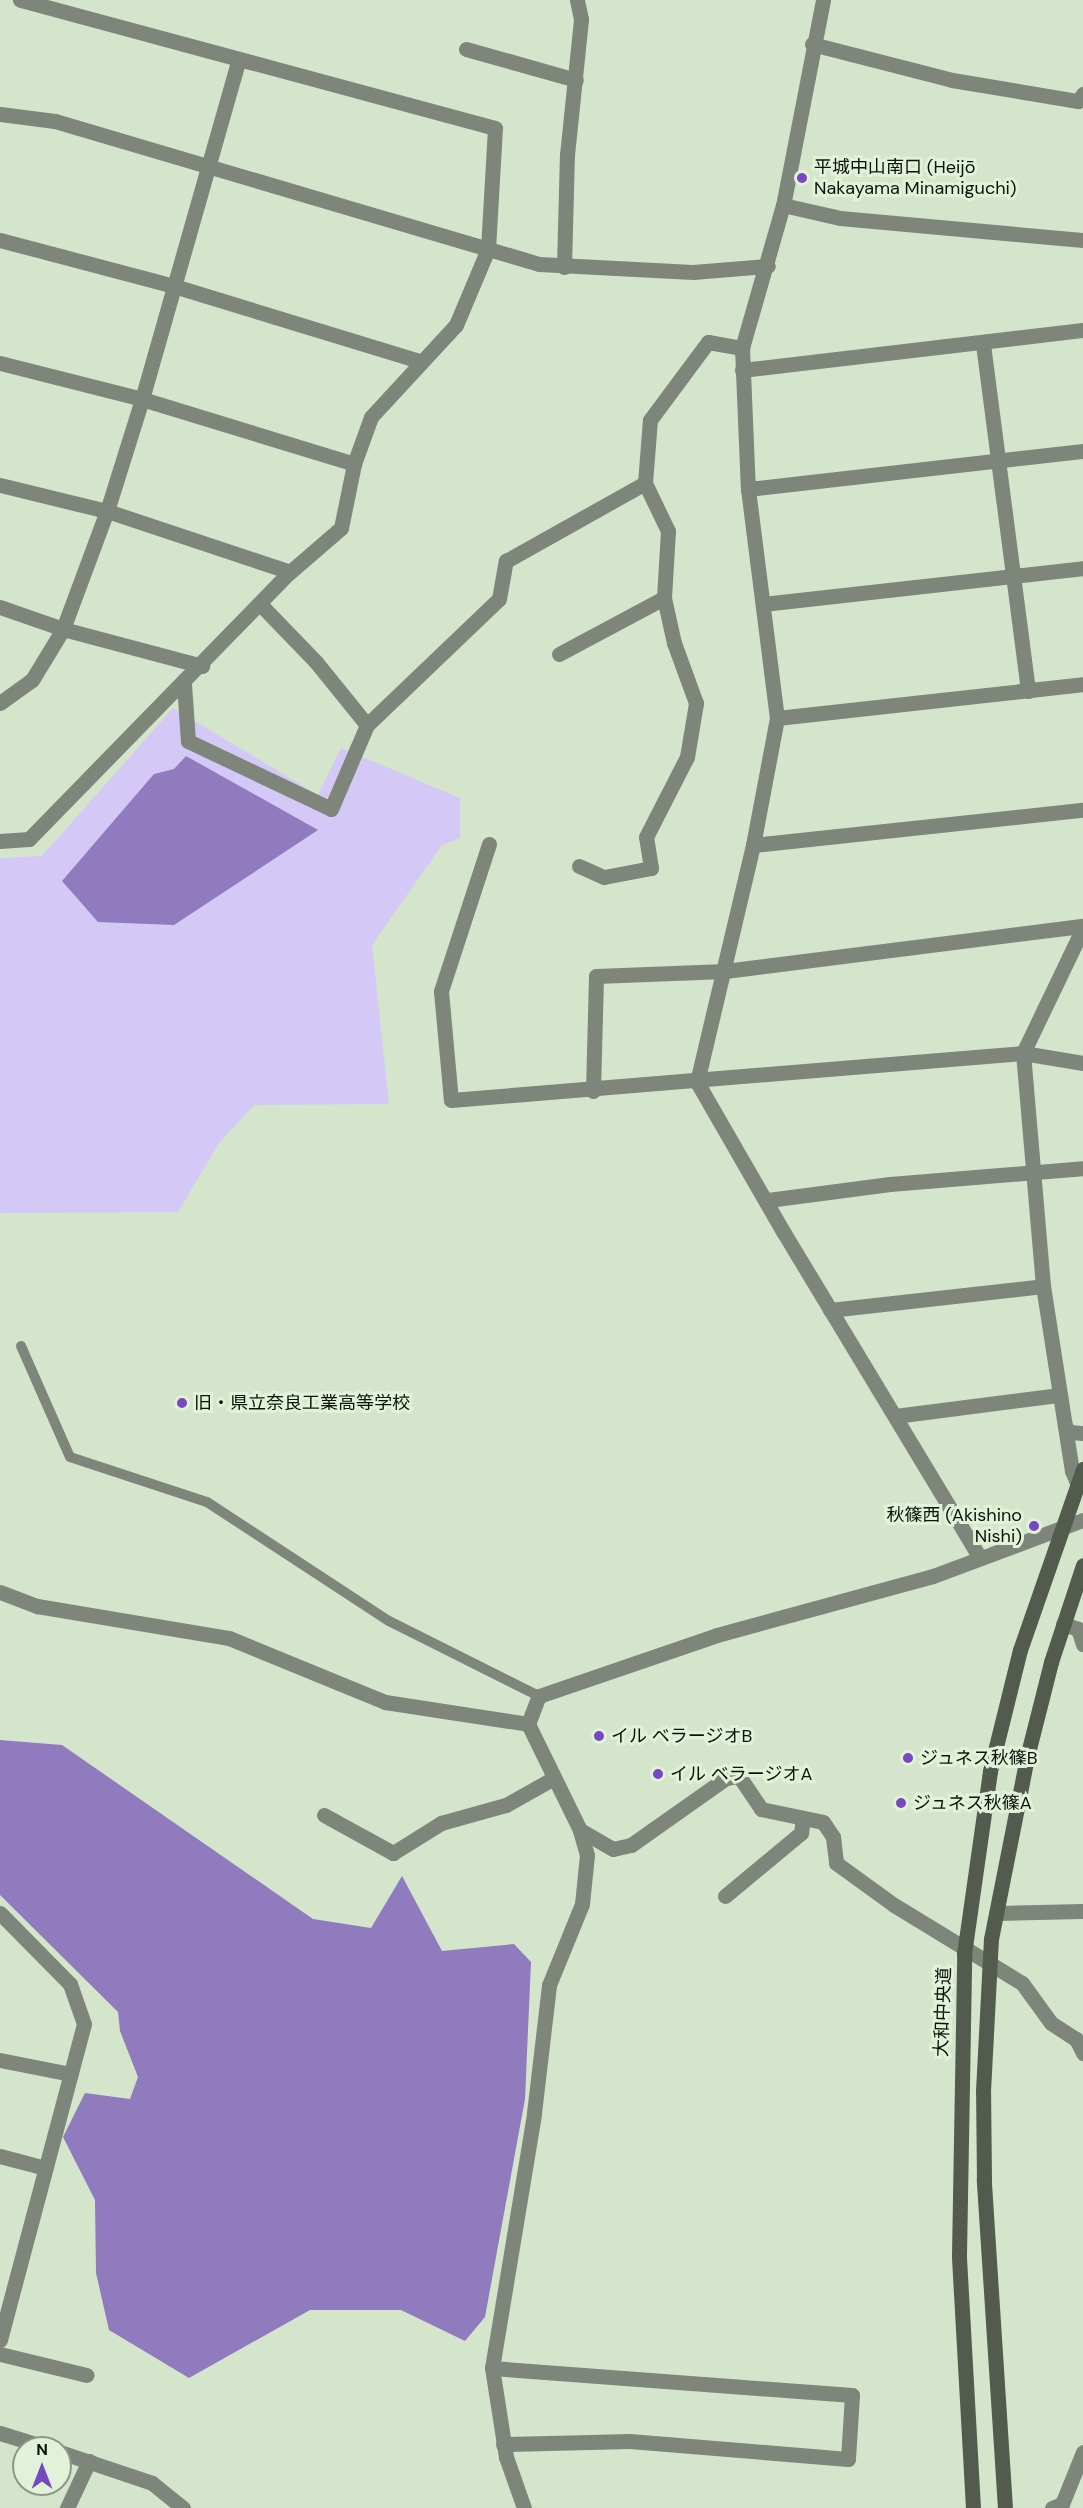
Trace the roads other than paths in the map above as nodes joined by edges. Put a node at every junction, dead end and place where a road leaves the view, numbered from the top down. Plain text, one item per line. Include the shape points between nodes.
1 (20, 0) edge
2 (577, 0) edge
3 (823, 0) edge
4 (812, 44) junction
5 (466, 48) dead end
6 (238, 61) junction
7 (576, 80) junction
8 (1083, 94) edge
9 (0, 114) edge
10 (208, 168) junction
11 (783, 206) junction
12 (0, 240) edge
13 (1083, 240) edge
14 (488, 249) junction
15 (768, 266) junction
16 (564, 267) junction
17 (174, 286) junction
18 (1083, 330) edge
19 (983, 344) junction
20 (742, 348) junction
21 (420, 361) junction
22 (0, 363) edge
23 (742, 370) junction
24 (142, 399) junction
25 (1083, 451) edge
26 (996, 461) junction
27 (354, 464) junction
28 (645, 483) junction
29 (0, 485) edge
30 (748, 489) junction
31 (107, 511) junction
32 (1083, 568) edge
33 (290, 572) junction
34 (1013, 577) junction
35 (664, 598) junction
36 (260, 604) junction
37 (763, 604) junction
38 (0, 607) edge
39 (63, 629) junction
40 (559, 654) dead end
41 (202, 666) junction
42 (184, 684) junction
43 (1083, 684) edge
44 (1028, 691) junction
45 (0, 703) edge
46 (777, 718) junction
47 (367, 725) junction
48 (1083, 810) edge
49 (0, 841) edge
50 (489, 844) dead end
51 (753, 845) junction
52 (579, 866) dead end
53 (1083, 927) edge
54 (725, 971) junction
55 (1023, 1053) junction
56 (1083, 1063) edge
57 (697, 1082) junction
58 (593, 1091) junction
59 (1083, 1168) edge
60 (1033, 1169) junction
61 (768, 1200) junction
62 (1043, 1286) junction
63 (830, 1310) junction
64 (21, 1346) dead end
65 (1060, 1395) junction
66 (895, 1416) junction
67 (1065, 1426) junction
68 (1083, 1432) edge
69 (1083, 1468) edge
70 (1078, 1485) junction
71 (1083, 1520) edge
72 (1061, 1529) junction
73 (979, 1556) junction
74 (1083, 1565) edge
75 (0, 1592) edge
76 (1062, 1624) junction
77 (1083, 1644) edge
78 (539, 1696) junction
79 (528, 1724) junction
80 (554, 1778) junction
81 (324, 1815) dead end
82 (803, 1819) junction
83 (580, 1830) junction
84 (725, 1896) dead end
85 (1083, 1911) edge
86 (0, 1913) edge
87 (997, 1913) junction
88 (965, 1947) junction
89 (990, 1961) junction
90 (1056, 2027) junction
91 (1083, 2035) edge
92 (1083, 2053) edge
93 (0, 2060) edge
94 (71, 2074) junction
95 (0, 2156) edge
96 (45, 2168) junction
97 (6, 2288) edge
98 (0, 2340) edge
99 (0, 2354) edge
100 (492, 2368) junction
101 (87, 2375) dead end
102 (503, 2444) junction
103 (1083, 2452) edge
104 (72, 2456) edge
105 (89, 2461) junction
106 (67, 2508) edge
107 (183, 2508) edge
108 (525, 2508) edge
109 (973, 2508) edge
110 (1005, 2508) edge
111 (1052, 2508) edge

1 - 6 street
2 - 7 street via 581,19
3 - 4 street
4 - 8 street via 952,80 1078,101
4 - 11 street
5 - 7 street
6 - 10 street
6 - 14 street via 495,128
7 - 16 street via 567,155
9 - 10 street via 55,121
10 - 14 street
10 - 17 street
11 - 13 street via 840,218
11 - 15 street
12 - 17 street
14 - 16 street
14 - 21 street via 456,325
15 - 16 street via 693,272
15 - 20 street
17 - 21 street
17 - 24 street
18 - 19 street
19 - 23 street
19 - 26 street
20 - 23 street
20 - 28 street via 708,342 650,420
21 - 27 street via 371,417
22 - 24 street
23 - 30 street
24 - 27 street
24 - 31 street
25 - 26 street
26 - 30 street
26 - 34 street
27 - 33 street via 341,528
28 - 35 street via 668,531
28 - 47 street via 506,561 499,599
29 - 31 street
30 - 37 street
31 - 33 street
31 - 39 street
32 - 34 street
33 - 36 street
34 - 37 street
34 - 44 street
35 - 40 street
35 - 52 street via 674,643 696,703 687,758 646,837 651,868 604,878
36 - 41 street
36 - 47 street via 316,662
37 - 46 street
38 - 39 street
39 - 41 street
39 - 45 street via 32,680
41 - 42 street
42 - 47 street via 188,741 331,809
42 - 49 street via 29,839
43 - 44 street
44 - 46 street
46 - 51 street
48 - 51 street
50 - 58 street via 441,991 451,1101
51 - 54 street
53 - 54 street
53 - 55 street
54 - 57 street
54 - 58 street via 596,976
55 - 56 street
55 - 57 street
55 - 60 street
57 - 58 street
57 - 61 street
59 - 60 street
60 - 61 street
60 - 62 street
61 - 63 street
62 - 63 street
62 - 65 street
63 - 66 street
64 - 78 lane via 70,1456 207,1502 389,1621
65 - 66 street
65 - 67 street
66 - 73 street
67 - 68 street via 1069,1432
67 - 70 street via 1071,1471
69 - 70 street, 大和中央道
70 - 72 street, 大和中央道
71 - 72 street
72 - 73 street
72 - 88 street, 大和中央道 via 1020,1650 990,1771
73 - 78 street via 933,1576 717,1635
74 - 76 street
75 - 79 street via 37,1606 229,1638 385,1702
76 - 77 street via 1078,1629
76 - 87 street via 1027,1757
78 - 79 street
79 - 80 street
80 - 81 street via 506,1804 441,1823 393,1853
80 - 83 street
82 - 83 street via 761,1809 739,1776 726,1778 631,1845 613,1849
82 - 84 street via 801,1833
82 - 88 street via 823,1822 833,1836 836,1863 894,1905
83 - 100 street via 587,1855 582,1904 549,1985 534,2113
85 - 87 street
86 - 94 street via 70,1984 84,2024
87 - 89 street
88 - 89 street
88 - 109 street, 大和中央道 via 958,2148 959,2255
89 - 90 street via 1022,1983
89 - 110 street via 983,2091 984,2180
90 - 91 street
90 - 92 street via 1076,2039
93 - 94 street
94 - 96 street
95 - 96 street
96 - 97 street
97 - 98 street
99 - 101 street
100 - 102 street
100 - 102 street via 852,2395 848,2459 630,2441
102 - 108 street
103 - 111 street via 1062,2504
104 - 105 street
105 - 106 street
105 - 107 street via 152,2483

